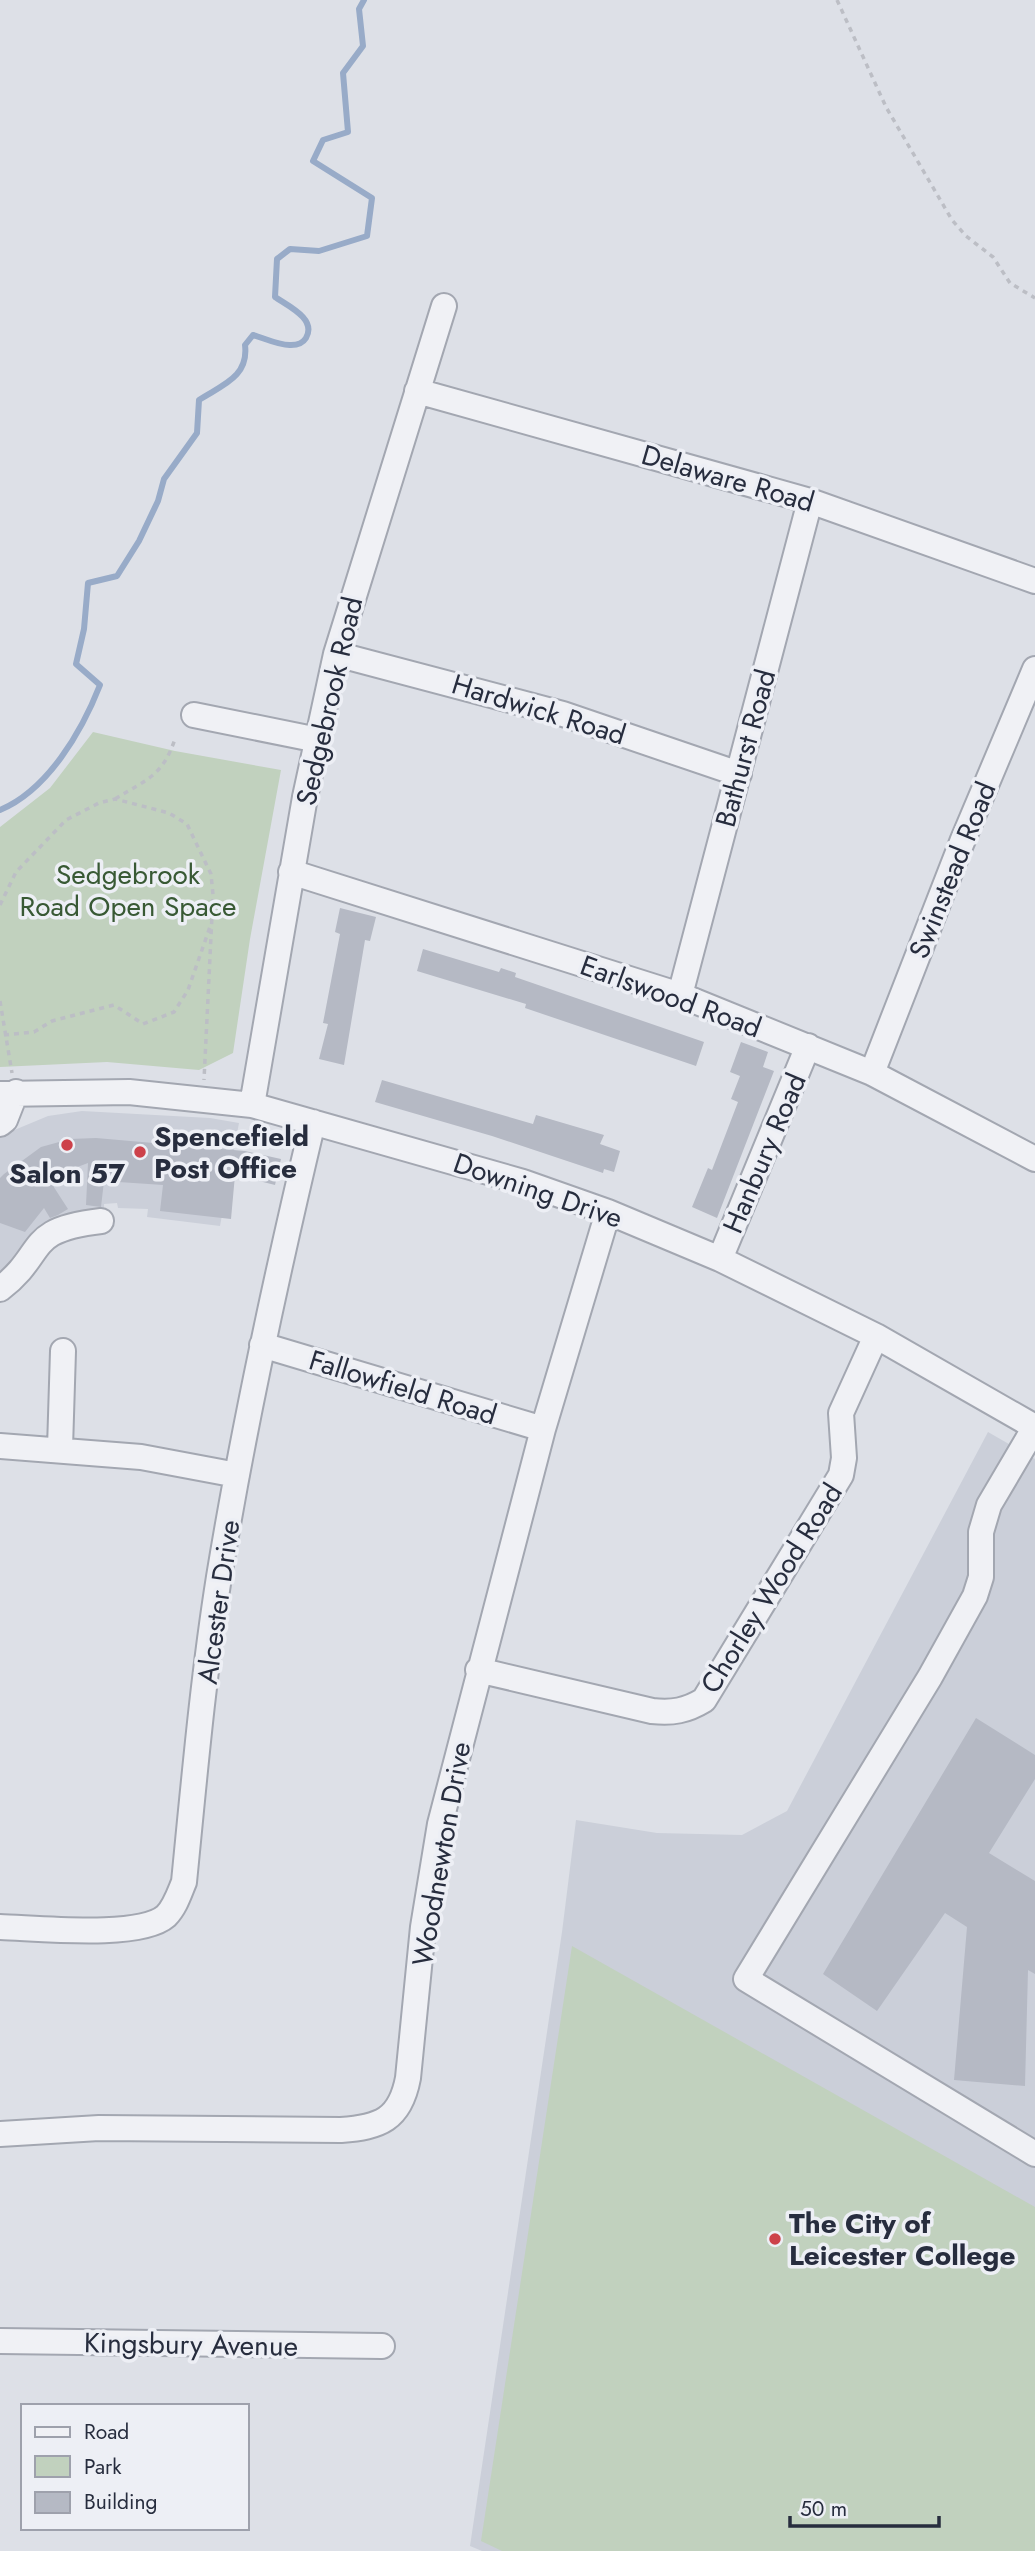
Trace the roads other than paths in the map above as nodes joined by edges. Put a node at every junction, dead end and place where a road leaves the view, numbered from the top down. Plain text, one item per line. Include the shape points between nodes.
1 (444, 306) dead end
2 (416, 391) junction
3 (810, 500) junction
4 (1035, 581) edge
5 (336, 654) junction
6 (1035, 669) edge
7 (194, 715) dead end
8 (318, 740) junction
9 (739, 774) junction
10 (291, 873) junction
11 (680, 996) junction
12 (808, 1046) junction
13 (872, 1073) junction
14 (8, 1093) edge
15 (252, 1105) junction
16 (313, 1122) junction
17 (0, 1124) edge
18 (1035, 1159) edge
19 (608, 1212) junction
20 (101, 1221) dead end
21 (720, 1259) junction
22 (0, 1289) edge
23 (876, 1336) junction
24 (262, 1345) junction
25 (63, 1351) dead end
26 (1035, 1427) edge
27 (543, 1429) junction
28 (0, 1446) edge
29 (61, 1448) junction
30 (237, 1475) junction
31 (478, 1671) junction
32 (0, 1927) edge
33 (0, 2134) edge
34 (1035, 2154) edge
35 (0, 2341) edge
36 (382, 2346) dead end

1 - 2 street, Sedgebrook Road
2 - 3 street, Delaware Road
2 - 5 street, Sedgebrook Road
3 - 4 street, Delaware Road
3 - 9 street, Bathurst Road
5 - 8 street, Sedgebrook Road
5 - 9 street, Hardwick Road via 563,714
6 - 13 street, Swinstead Road
7 - 8 street
8 - 10 street, Sedgebrook Road
9 - 11 street, Bathurst Road
10 - 11 street, Earlswood Road
10 - 15 street, Sedgebrook Road
11 - 12 street, Earlswood Road
12 - 13 street, Earlswood Road
12 - 21 street, Hanbury Road
13 - 18 street, Earlswood Road
14 - 15 street, Downing Drive via 129,1092
14 - 17 street via 5,1120
15 - 16 street, Downing Drive
16 - 19 street, Downing Drive via 438,1155
16 - 24 street, Alcester Drive
19 - 21 street, Downing Drive
19 - 27 street, Woodnewton Drive
20 - 22 street via 59,1228 46,1236
21 - 23 street, Downing Drive
23 - 26 street, Downing Drive
23 - 31 street, Chorley Wood Road via 841,1413 841,1475 704,1700 673,1713 652,1711
24 - 27 street, Fallowfield Road
24 - 30 street, Alcester Drive
25 - 29 street
26 - 34 street via 989,1505 981,1532 981,1577 971,1604 746,1979
27 - 31 street, Woodnewton Drive
28 - 29 street
29 - 30 street
30 - 32 street, Alcester Drive via 219,1581 184,1882 176,1902 165,1916 143,1928
31 - 33 street, Woodnewton Drive via 440,1824 423,1927 405,2096 384,2122 341,2130 99,2129
35 - 36 street, Kingsbury Avenue

